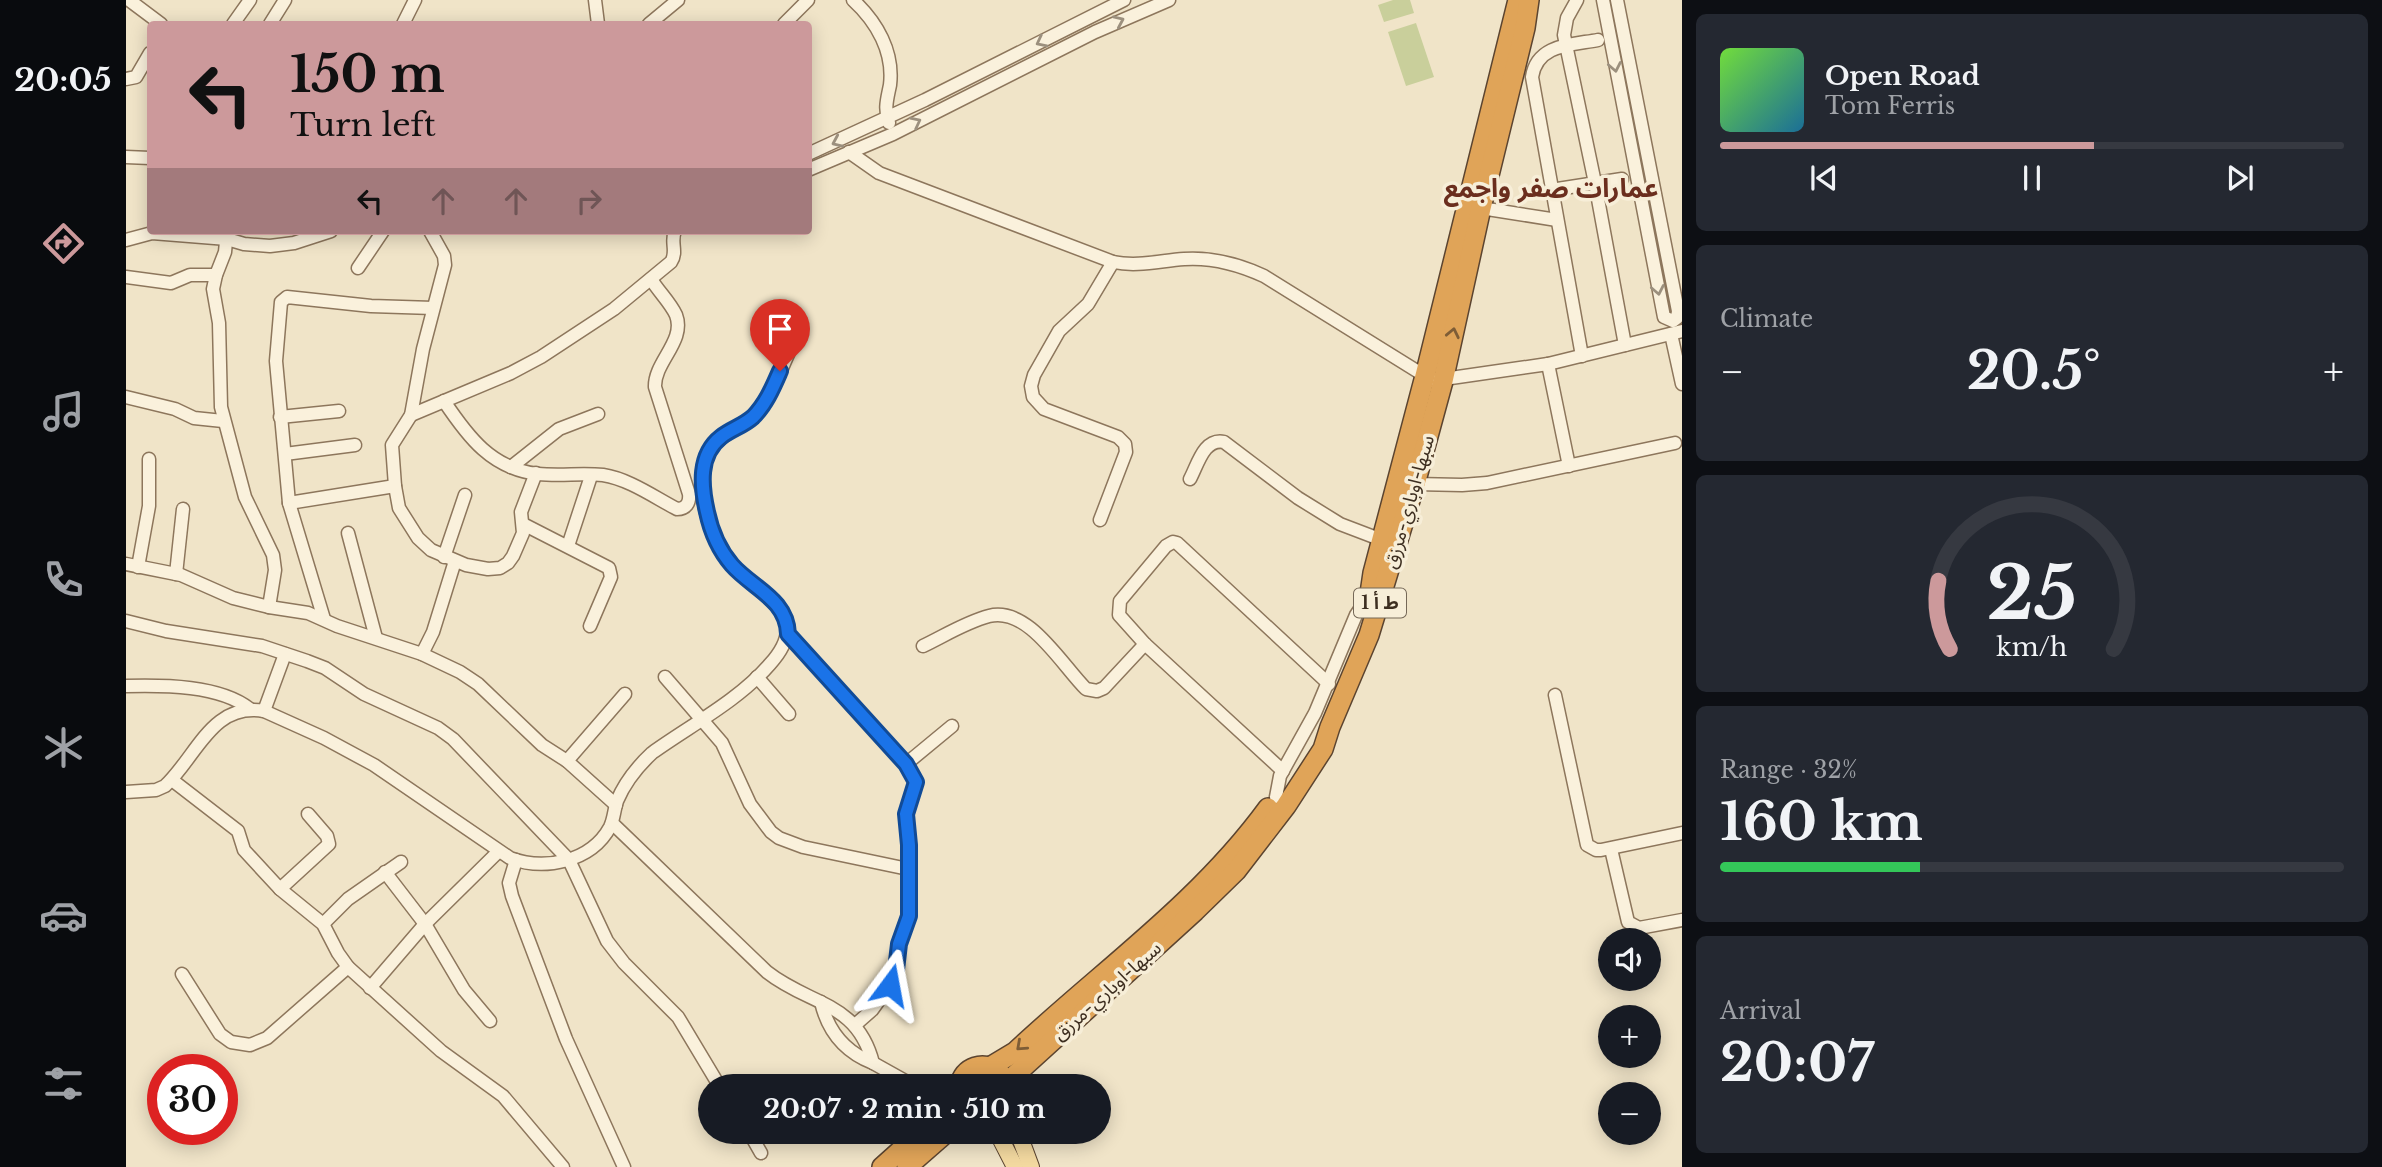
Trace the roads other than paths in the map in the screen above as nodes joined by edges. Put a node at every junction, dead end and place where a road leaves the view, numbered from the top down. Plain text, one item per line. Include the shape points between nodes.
1 (129, 0) edge
2 (250, 0) edge
3 (285, 0) edge
4 (415, 0) edge
5 (595, 0) edge
6 (678, 0) edge
7 (808, 0) edge
8 (853, 0) edge
9 (1124, 0) edge
10 (1169, 0) edge
11 (1518, 0) edge
12 (1529, 0) edge
13 (1577, 0) edge
14 (1603, 0) edge
15 (1618, 0) edge
16 (157, 21) edge
17 (235, 21) edge
18 (272, 21) edge
19 (404, 21) edge
20 (598, 21) edge
21 (652, 21) edge
22 (787, 21) edge
23 (1598, 40) dead end
24 (1566, 45) junction
25 (147, 58) edge
26 (126, 79) edge
27 (887, 119) junction
28 (893, 134) junction
29 (812, 152) edge
30 (849, 152) junction
31 (126, 158) edge
32 (147, 158) edge
33 (812, 168) edge
34 (1653, 175) junction
35 (1636, 177) junction
36 (1622, 178) dead end
37 (1595, 183) junction
38 (1551, 190) junction
39 (1481, 208) junction
40 (1557, 220) junction
41 (147, 234) edge
42 (227, 235) edge
43 (318, 235) edge
44 (380, 235) edge
45 (432, 235) edge
46 (674, 235) edge
47 (126, 240) edge
48 (1112, 262) junction
49 (358, 268) dead end
50 (216, 275) junction
51 (126, 277) edge
52 (651, 279) junction
53 (433, 308) junction
54 (1676, 332) edge
55 (1625, 345) junction
56 (790, 350) dead end
57 (1582, 356) junction
58 (1548, 364) junction
59 (1434, 379) junction
60 (1682, 384) edge
61 (126, 397) edge
62 (444, 401) junction
63 (339, 411) dead end
64 (598, 414) dead end
65 (411, 415) junction
66 (280, 418) junction
67 (223, 421) junction
68 (1675, 443) dead end
69 (355, 444) dead end
70 (285, 454) junction
71 (149, 459) dead end
72 (1569, 466) junction
73 (511, 467) junction
74 (536, 474) junction
75 (591, 476) junction
76 (1190, 479) dead end
77 (1415, 484) junction
78 (395, 486) junction
79 (465, 495) dead end
80 (289, 503) junction
81 (183, 509) dead end
82 (1100, 520) dead end
83 (523, 524) junction
84 (348, 533) dead end
85 (1382, 540) junction
86 (568, 546) junction
87 (449, 559) junction
88 (132, 566) edge
89 (176, 574) junction
90 (1368, 605) junction
91 (269, 607) junction
92 (324, 619) junction
93 (126, 621) edge
94 (590, 626) dead end
95 (788, 634) junction
96 (376, 638) junction
97 (1146, 644) junction
98 (923, 646) dead end
99 (285, 654) junction
100 (422, 654) junction
101 (665, 677) dead end
102 (757, 677) junction
103 (1329, 684) junction
104 (126, 687) edge
105 (625, 694) dead end
106 (1555, 695) dead end
107 (250, 709) junction
108 (264, 711) junction
109 (789, 715) dead end
110 (701, 719) junction
111 (951, 726) dead end
112 (567, 761) junction
113 (906, 764) junction
114 (1283, 771) junction
115 (172, 780) junction
116 (126, 792) edge
117 (1276, 797) junction
118 (616, 804) junction
119 (308, 814) dead end
120 (612, 823) junction
121 (1682, 834) edge
122 (1611, 849) junction
123 (498, 852) junction
124 (516, 860) junction
125 (569, 860) junction
126 (401, 862) dead end
127 (908, 869) junction
128 (385, 872) junction
129 (280, 889) junction
130 (1682, 920) edge
131 (323, 924) junction
132 (425, 924) junction
133 (348, 967) junction
134 (181, 974) dead end
135 (370, 988) junction
136 (821, 1002) junction
137 (490, 1021) dead end
138 (855, 1025) junction
139 (873, 1063) junction
140 (990, 1067) junction
141 (712, 1074) edge
142 (893, 1074) edge
143 (966, 1074) edge
144 (1000, 1074) edge
145 (1018, 1074) edge
146 (755, 1144) edge
147 (908, 1144) edge
148 (933, 1144) edge
149 (1003, 1144) edge
150 (1022, 1144) edge
151 (761, 1153) dead end
152 (563, 1167) edge
153 (624, 1167) edge
154 (882, 1167) edge
155 (907, 1167) edge
156 (1015, 1167) edge
157 (1031, 1167) edge

1 - 16 street
2 - 17 street
3 - 18 street
4 - 19 street
5 - 20 street
6 - 21 street
7 - 22 street
8 - 27 street via 869,16 887,50 891,70
9 -> 27 street
28 -> 10 street via 1095,32
11 - 59 highway, سبها-اوباري-مرزق / ط أ 1
12 - 39 highway, سبها-اوباري-مرزق / ط أ 1
13 - 24 street via 1565,25
14 -> 35 street
15 - 34 street
23 - 24 street
24 - 37 street
24 - 38 street via 1542,55 1532,77
25 - 26 street via 136,78
27 - 28 street
27 -> 29 street
28 - 30 street
30 - 33 street
30 - 48 street via 879,173
31 - 32 street
34 - 35 street
35 -> 34 street via 1664,317 1673,321 1679,313
36 - 37 street
37 - 38 street
37 - 55 street
38 - 40 street
39 - 40 street
59 -> 39 highway, سبها-اوباري-مرزق / ط أ 1
40 - 57 street
41 - 47 street
42 - 43 street via 253,245 283,246
42 - 50 street
44 - 49 street
45 - 53 street via 445,265
46 - 52 street via 674,258
48 - 59 street via 1136,265 1210,259 1247,268
48 - 82 street via 1087,304 1059,331 1031,386 1033,397 1044,409 1125,444
50 - 51 street via 190,275 171,283
50 - 67 street via 213,289
52 - 62 street via 541,357
52 - 75 street via 678,324 656,372 655,387 688,503 677,509 620,480
53 - 65 street
53 - 66 street via 283,298 276,342
54 - 55 street
54 - 60 street
55 - 57 street
56 - 95 street via 761,408 713,446 704,464 702,486 711,526 723,552 739,573 777,604
57 - 58 street
58 - 59 street
58 - 72 street
59 - 77 highway, سبها-اوباري-مرزق / ط أ 1
59 - 85 highway, سبها-اوباري-مرزق / ط أ 1
61 - 67 street via 194,418
62 - 65 street
62 - 73 street via 474,443
63 - 66 street
64 - 73 street via 559,429
65 - 78 street via 392,445
66 - 70 street
67 - 91 street via 245,496 272,555 275,570
68 - 72 street
69 - 70 street
70 - 80 street
71 - 88 street via 149,506
72 - 77 street via 1479,484
73 - 74 street
74 - 75 street
74 - 83 street via 521,512
75 - 86 street
76 - 85 street via 1209,444 1224,442 1298,498 1340,524
77 - 145 highway, سبها-اوباري-مرزق / ط أ 1 via 1362,657 1323,749 1286,806 1216,891
78 - 80 street
78 - 87 street via 409,526 431,550
79 - 87 street
80 - 92 street
81 - 89 street
83 - 86 street
83 - 87 street via 513,556 500,568
84 - 96 street
85 - 90 highway, سبها-اوباري-مرزق / ط أ 1
86 - 94 street via 605,565 611,573
87 - 100 street via 433,632
88 - 89 street
89 - 91 street via 233,598
90 - 103 street via 1356,615
90 - 117 highway, سبها-اوباري-مرزق / ط أ 1 via 1336,691 1303,758
91 - 92 street
92 - 96 street
93 - 99 street
95 - 102 street via 776,657
95 - 113 street
96 - 100 street
97 - 98 street via 1097,691 1086,689 1031,629 1013,617 990,616
97 - 103 street via 1121,618 1118,604 1173,542
97 - 114 street
99 - 108 street
99 - 125 street via 325,668 364,694 438,728
100 - 112 street via 478,684 533,738
101 - 110 street
102 - 109 street
102 - 110 street
103 - 114 street
104 - 107 street via 208,691
105 - 112 street
106 - 122 street via 1584,840 1596,850
107 - 108 street
107 - 115 street via 219,720
108 - 123 street via 374,765
110 - 118 street via 642,763
110 - 127 street via 727,752 750,804 779,838
111 - 113 street
112 - 118 street
113 - 127 street via 916,782 906,810
114 - 117 street
115 - 116 street via 156,790
115 - 129 street via 238,831 244,850
117 -> 140 highway, سبها-اوباري-مرزق / ط أ 1 via 1185,902 1015,1052
118 - 120 street
119 - 129 street via 329,844
120 - 125 street via 598,841
120 - 136 street via 766,972 795,992
121 - 122 street
122 - 130 street via 1628,922 1639,928
123 - 124 street
123 - 132 street
124 - 125 street via 537,864
124 - 153 street via 509,883 512,896 566,1039
125 - 141 street via 607,941 678,1017
126 - 128 street
127 - 138 street via 908,921 894,975 877,1004
128 - 131 street
128 - 132 street
129 - 131 street
131 - 133 street
132 - 135 street
132 - 137 street via 464,990
133 - 134 street via 267,1038 250,1045 231,1042 220,1034
133 - 135 street
135 - 152 street via 441,1051 503,1096
136 - 138 street
136 - 139 street via 828,1026 842,1045
138 - 139 street
139 - 142 street
140 - 143 highway, سبها-اوباري-مرزق via 978,1066
140 - 144 highway
146 - 151 street
147 - 154 highway
148 - 155 highway
149 - 156 main road
150 - 157 main road

